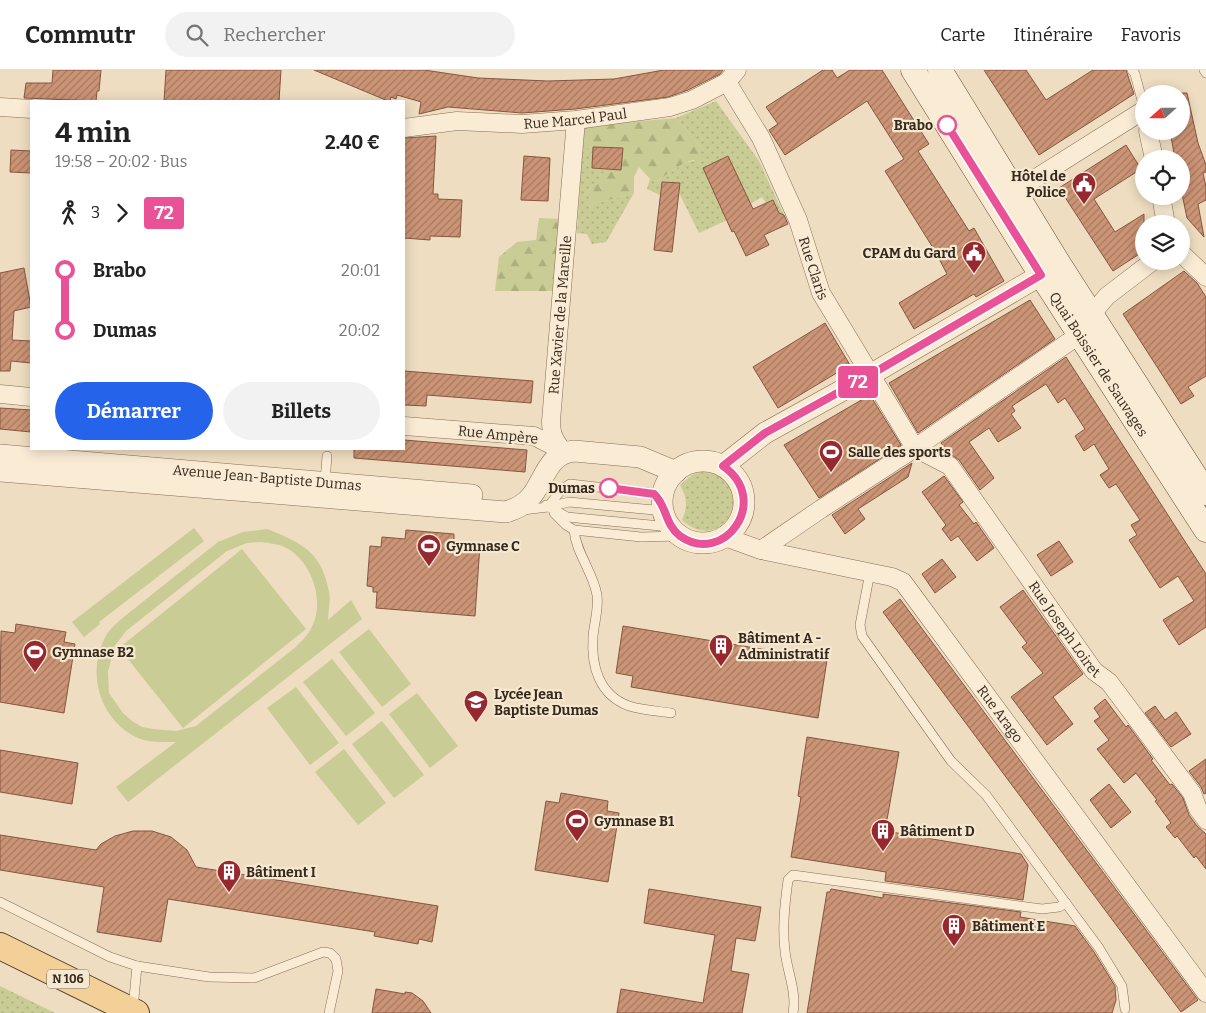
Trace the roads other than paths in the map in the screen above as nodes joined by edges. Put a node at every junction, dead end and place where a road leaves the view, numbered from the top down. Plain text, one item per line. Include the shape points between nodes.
1 (913, 70) edge
2 (940, 70) edge
3 (1132, 70) edge
4 (732, 76) edge
5 (1138, 85) edge
6 (0, 107) edge
7 (30, 109) edge
8 (1135, 115) edge
9 (576, 120) junction
10 (405, 128) edge
11 (1014, 192) junction
12 (1190, 262) edge
13 (1050, 269) junction
14 (1141, 270) edge
15 (1206, 277) edge
16 (1085, 325) junction
17 (870, 375) junction
18 (0, 394) edge
19 (30, 396) edge
20 (405, 426) edge
21 (915, 448) junction
22 (564, 452) junction
23 (0, 455) edge
24 (327, 456) dead end
25 (723, 466) junction
26 (0, 471) edge
27 (676, 472) junction
28 (326, 482) junction
29 (1206, 493) edge
30 (540, 501) junction
31 (670, 521) junction
32 (574, 530) junction
33 (1206, 530) edge
34 (724, 537) junction
35 (761, 550) junction
36 (870, 572) junction
37 (671, 713) dead end
38 (1206, 820) edge
39 (0, 902) edge
40 (1066, 903) junction
41 (0, 946) edge
42 (138, 966) junction
43 (1204, 987) edge
44 (135, 1012) edge
45 (1126, 1012) edge
46 (329, 1013) edge
47 (793, 1013) edge

1 - 13 main road, Quai Boissier de Sauvages
2 - 11 main road, Quai Boissier de Sauvages
3 - 5 lane
4 - 9 street, Rue Marcel Paul via 692,100 670,107
4 - 17 street, Rue Claris via 798,220 821,292
6 - 7 street
8 - 11 street
9 - 10 street, Rue Marcel Paul via 522,124 456,121
9 - 22 street, Rue Xavier de la Mareille via 551,421 551,432
11 - 13 main road, Quai Boissier de Sauvages
12 - 15 street
13 - 16 main road, Quai Boissier de Sauvages
13 - 17 street
14 - 16 street via 1107,296
16 - 21 street
16 - 29 main road, Quai Boissier de Sauvages
16 - 33 main road, Quai Boissier de Sauvages
17 - 21 street, Rue Claris
17 - 25 street via 765,433
18 - 19 street
20 - 22 street, Rue Ampère via 534,436
21 - 35 street
21 - 38 street, Rue Joseph Loiret via 950,466 1094,671 1109,682 1192,793
22 - 27 street, Rue Ampère via 640,457
22 - 30 street via 546,470 540,483
23 - 28 street, Avenue Jean-Baptiste Dumas
24 - 28 lane
25 - 27 street via 703,461 691,463
25 - 34 street via 735,477 744,498 738,524
26 - 30 street, Avenue Jean-Baptiste Dumas via 506,512
27 - 31 street via 664,490
28 - 30 street, Avenue Jean-Baptiste Dumas via 496,497 520,494
30 - 31 lane, Avenue Jean-Baptiste Dumas via 654,510
30 - 31 lane, Avenue Jean-Baptiste Dumas via 567,516
30 - 31 lane, Avenue Jean-Baptiste Dumas via 570,484 650,493 659,498
30 - 32 lane
31 - 32 lane via 641,537
31 - 34 street via 698,543
32 - 37 lane via 596,592 593,651 601,684 629,706
34 - 35 street, Rue Arago
35 - 36 street, Rue Arago
36 - 40 lane via 860,625 862,636 951,761 986,795
36 - 43 street, Rue Arago via 903,582
39 - 42 lane via 110,957
40 - 45 lane via 1122,986
40 - 47 lane via 1042,910 793,875 788,880 783,928 794,996
41 - 44 main road, N 106
42 - 44 lane
42 - 46 lane via 209,977 254,978 313,955 330,953 336,959 338,971

